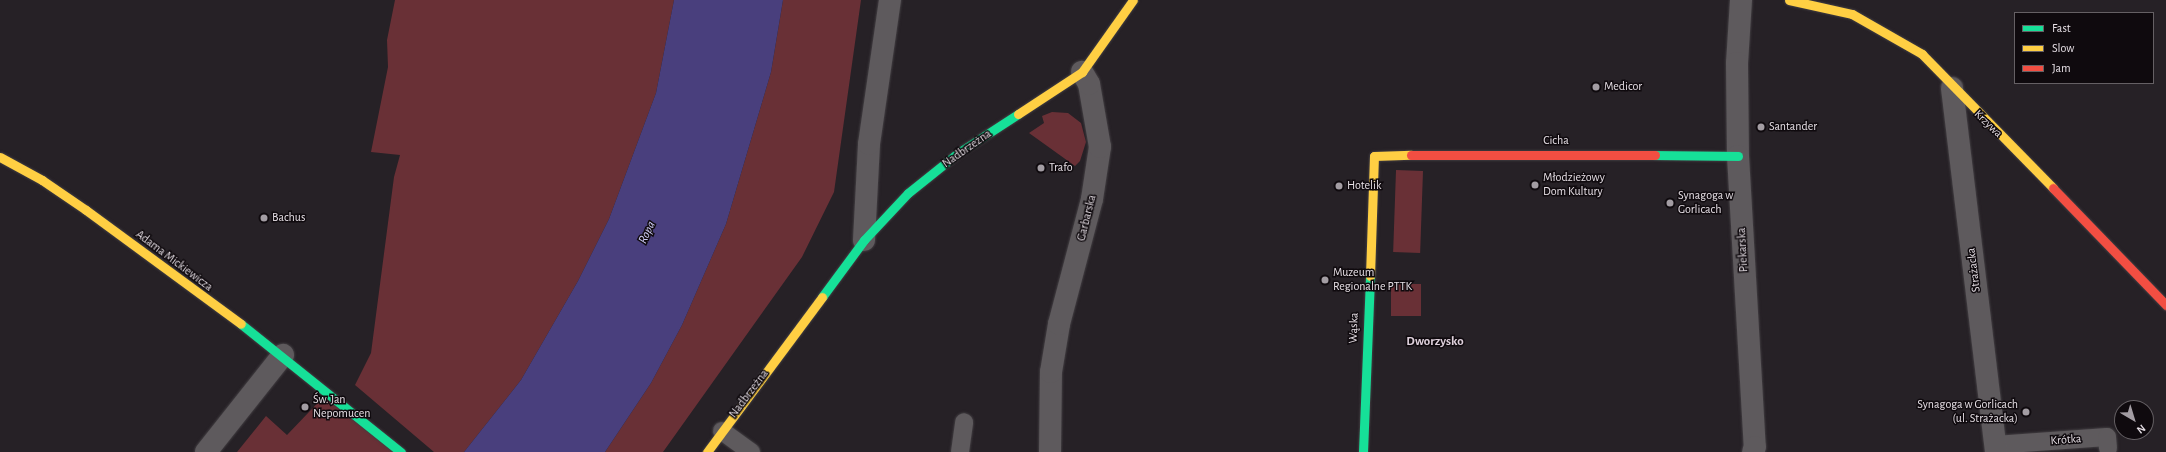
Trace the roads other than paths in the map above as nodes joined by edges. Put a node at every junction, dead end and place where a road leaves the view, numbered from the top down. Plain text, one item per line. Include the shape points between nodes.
1 (890, 0) edge
2 (1133, 0) edge
3 (1741, 0) edge
4 (1789, 0) edge
5 (1082, 72) junction
6 (1952, 88) junction
7 (1374, 156) joint
8 (1738, 156) junction
9 (0, 157) edge
10 (864, 240) junction
11 (2163, 299) edge
12 (283, 355) junction
13 (964, 422) dead end
14 (722, 431) junction
15 (2108, 448) dead end
16 (1996, 449) edge
17 (206, 452) edge
18 (401, 452) edge
19 (706, 452) edge
20 (751, 452) edge
21 (960, 452) edge
22 (1050, 452) edge
23 (1363, 452) edge
24 (1753, 452) edge

1 - 10 street via 869,144
2 - 5 street
3 - 8 street, Piekarska via 1737,63
4 - 6 street, Krzywa via 1852,14 1922,54
5 - 10 street, Nadbrzeżna via 958,153 908,193
5 - 22 street, Garbarska via 1089,84 1100,147 1092,199 1059,324 1051,372
6 - 11 street, Krzywa
6 - 16 street, Strażacka
7 - 8 street, Cicha via 1545,153
7 - 23 street, Wąska
8 - 24 street, Piekarska via 1755,447
9 - 12 street, Adama Mickiewicza via 37,177 86,210
10 - 14 street, Nadbrzeżna
12 - 17 street
12 - 18 street, Adama Mickiewicza via 330,390
13 - 21 lane
14 - 19 street, Nadbrzeżna
14 - 20 lane
15 - 16 lane, Krótka via 2107,437

